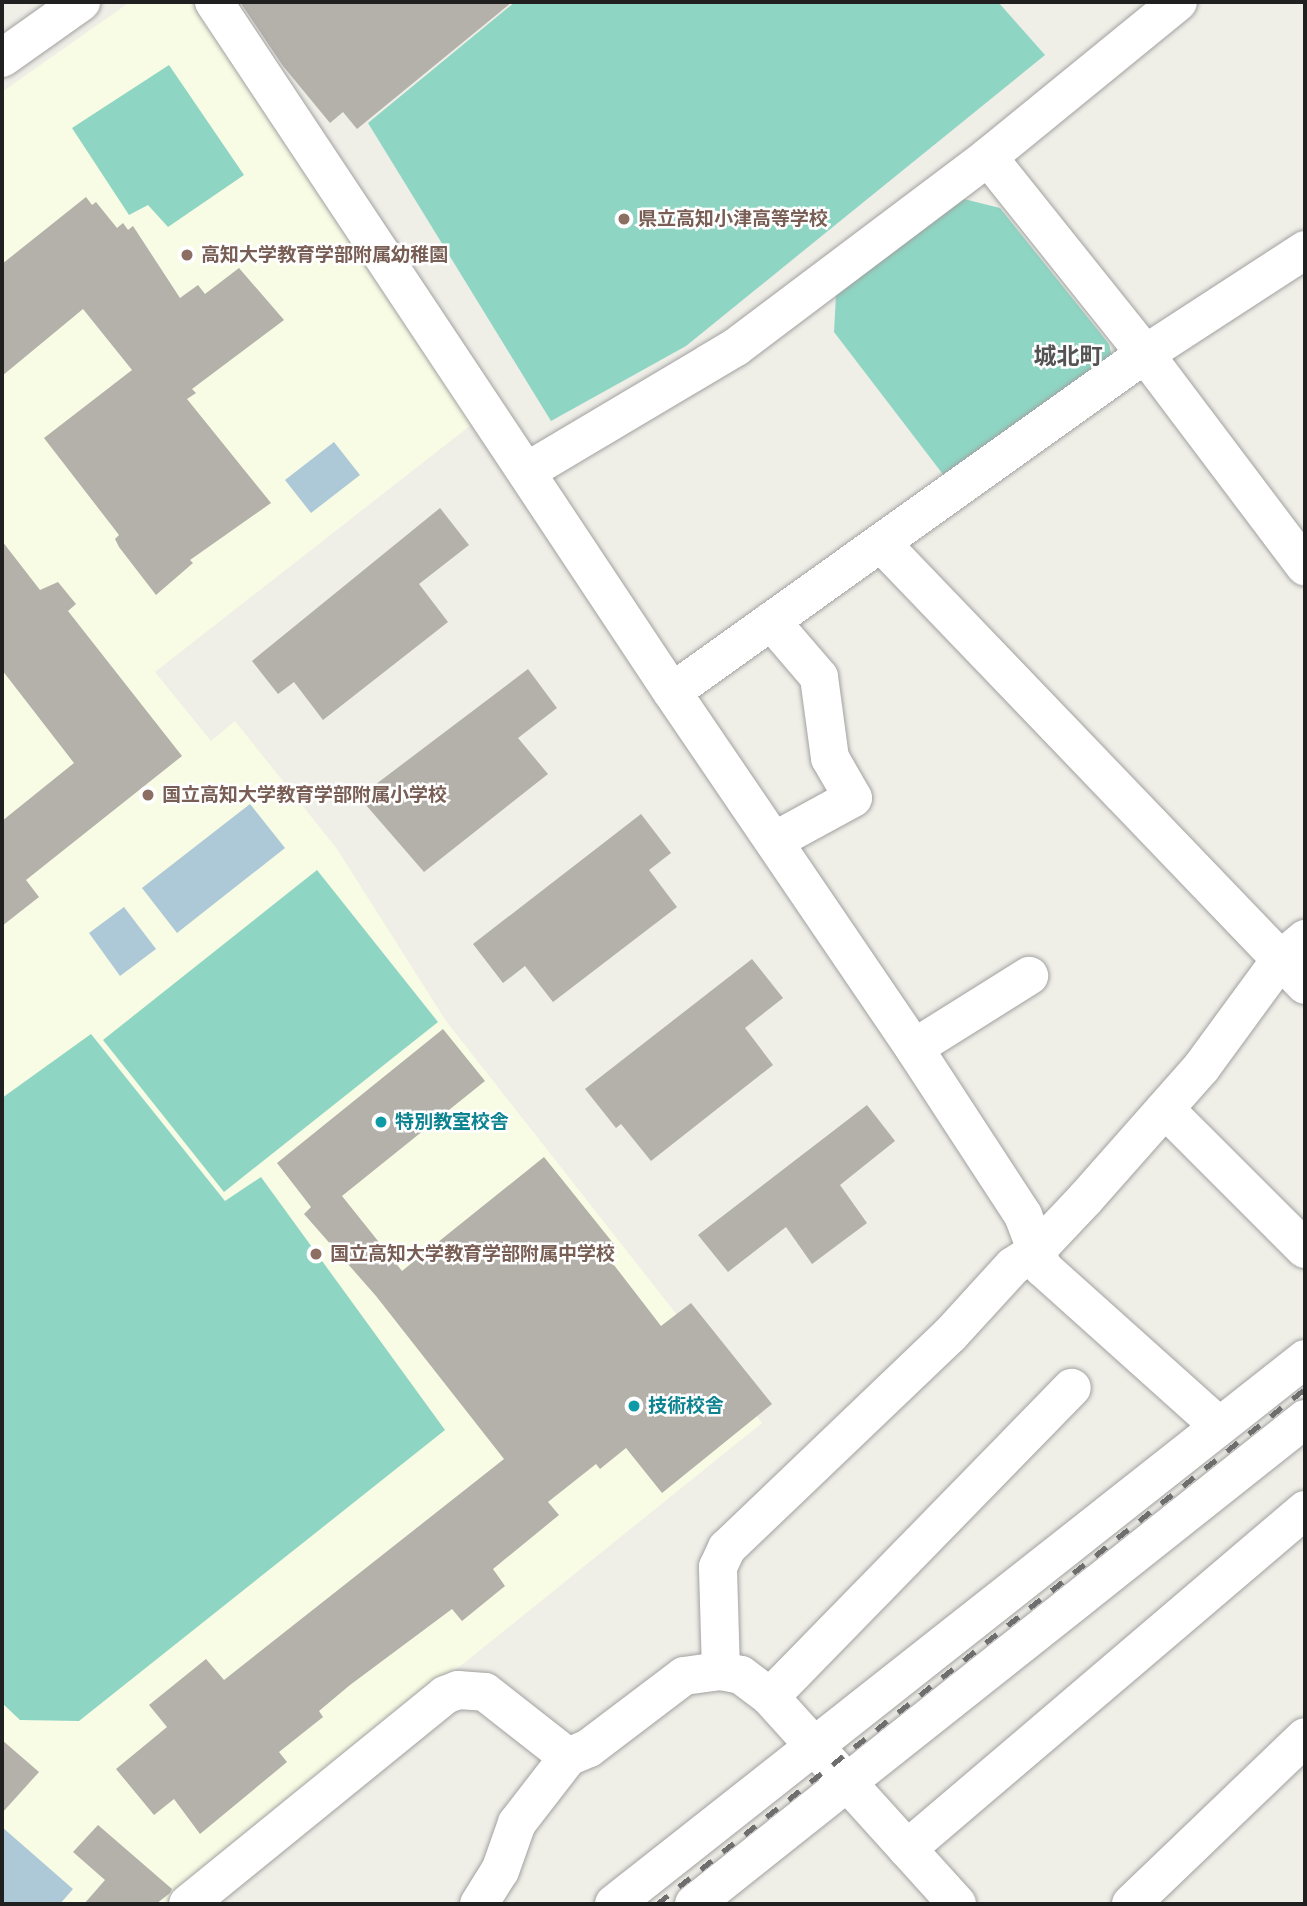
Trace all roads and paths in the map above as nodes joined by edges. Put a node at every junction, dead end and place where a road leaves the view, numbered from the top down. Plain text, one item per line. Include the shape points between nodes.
1 (81, 2) edge
2 (215, 2) edge
3 (1178, 2) edge
4 (2, 58) edge
5 (988, 157) junction
6 (1305, 250) edge
7 (1145, 354) junction
8 (529, 470) junction
9 (883, 544) junction
10 (1305, 566) edge
11 (771, 621) junction
12 (672, 692) junction
13 (774, 841) junction
14 (1297, 961) edge
15 (1029, 976) dead end
16 (914, 1048) junction
17 (1166, 1109) junction
18 (1305, 1249) edge
19 (1035, 1252) junction
20 (1305, 1359) edge
21 (1072, 1388) dead end
22 (1305, 1419) edge
23 (1218, 1425) junction
24 (1305, 1510) edge
25 (721, 1671) junction
26 (770, 1697) junction
27 (1305, 1737) edge
28 (814, 1747) junction
29 (568, 1757) junction
30 (846, 1784) junction
31 (907, 1849) junction
32 (188, 1904) edge
33 (479, 1904) edge
34 (614, 1904) edge
35 (694, 1904) edge
36 (957, 1904) edge
37 (1131, 1904) edge

1 - 4 street
2 - 8 street
3 - 5 street
5 - 7 street
5 - 8 street via 706,368
6 - 7 street
7 - 9 street
7 - 10 street
8 - 12 street
9 - 11 street
9 - 14 street
11 - 12 street
11 - 13 street via 820,677 830,758 853,798
12 - 13 street
13 - 16 street
14 - 17 street
15 - 16 street
16 - 19 street via 1023,1215
17 - 18 street
17 - 19 street
19 - 23 street via 1043,1268
19 - 25 street via 1013,1266 950,1335 727,1548 718,1567
20 - 23 street
21 - 26 street
22 - 30 street
23 - 28 street
24 - 31 street
25 - 26 street via 741,1675
25 - 29 street via 684,1676 589,1748
26 - 28 street
27 - 37 street
28 - 30 street
28 - 34 street
29 - 32 street via 485,1692 458,1690 445,1695
29 - 33 street via 517,1824 500,1871
30 - 31 street
30 - 35 street
31 - 36 street

